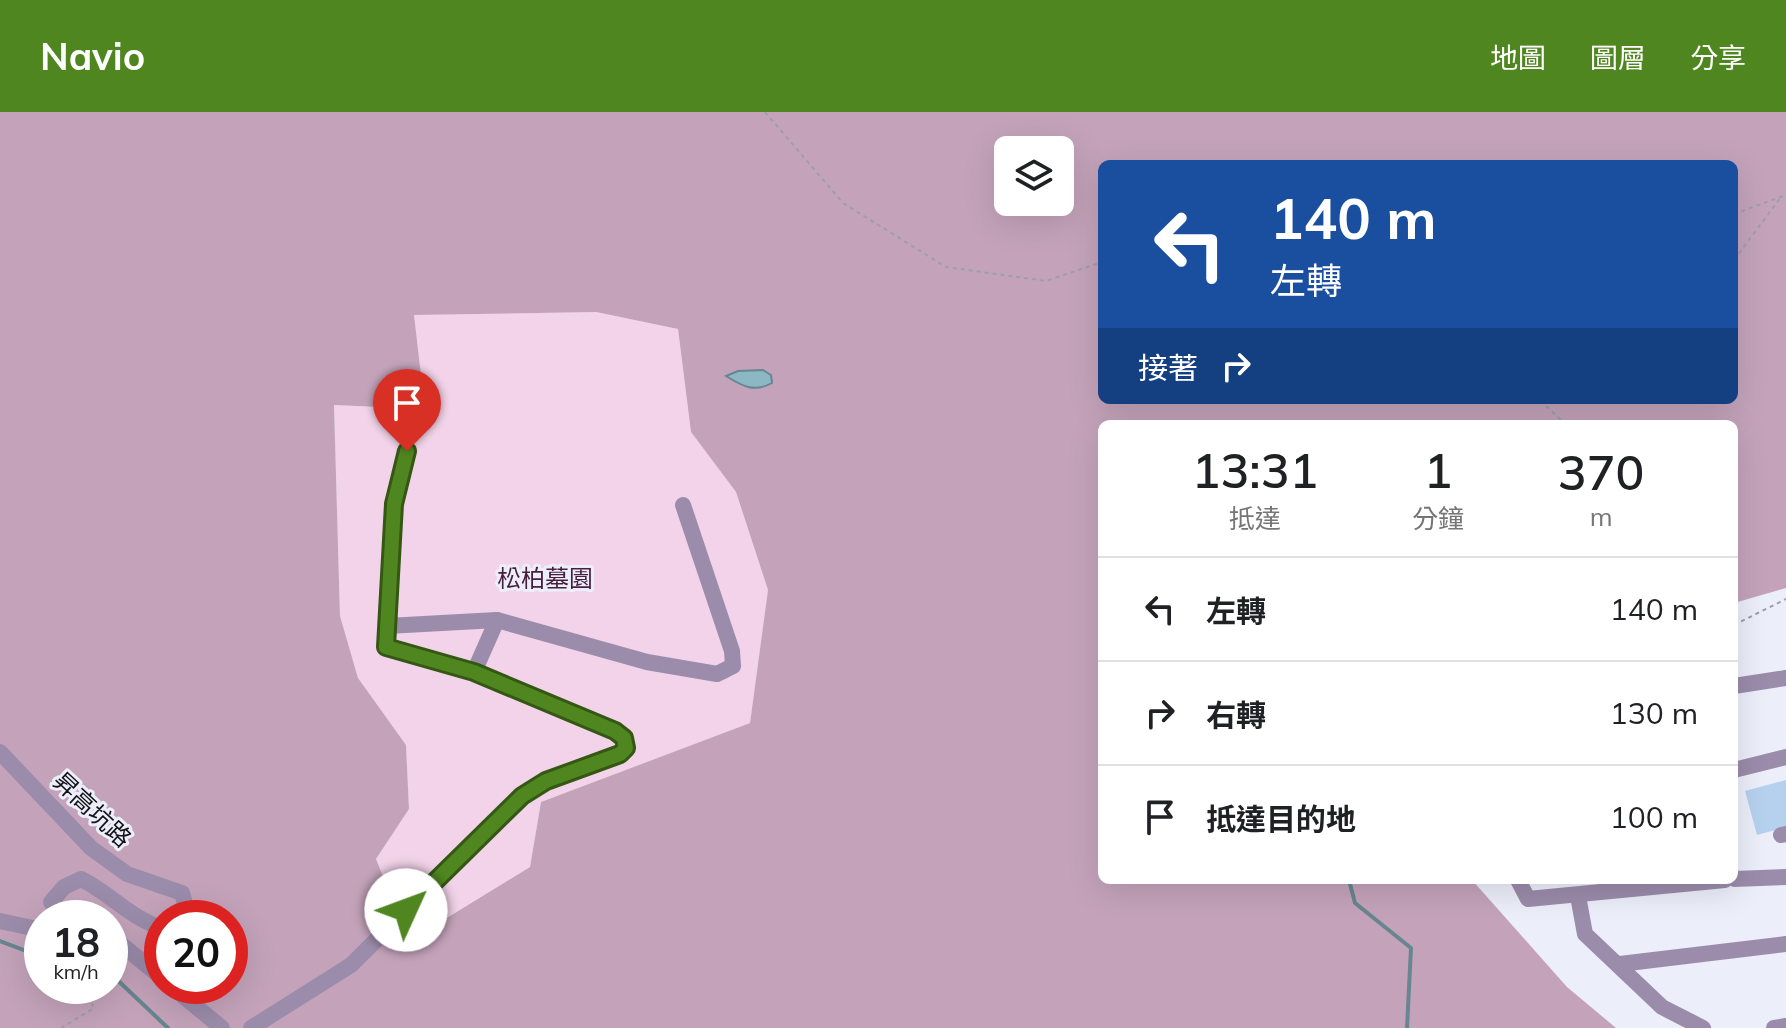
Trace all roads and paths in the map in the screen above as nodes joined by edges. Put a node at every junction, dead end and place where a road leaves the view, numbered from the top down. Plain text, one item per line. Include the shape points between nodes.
1 (765, 112) edge
2 (1786, 195) edge
3 (1781, 197) junction
4 (1738, 213) edge
5 (1738, 255) edge
6 (1098, 263) edge
7 (1544, 404) edge
8 (1561, 420) edge
9 (407, 451) dead end
10 (683, 505) dead end
11 (1786, 599) edge
12 (497, 620) junction
13 (1738, 623) edge
14 (387, 626) junction
15 (474, 672) junction
16 (1786, 678) edge
17 (1738, 685) edge
18 (0, 752) edge
19 (1786, 757) edge
20 (1738, 769) edge
21 (1786, 877) edge
22 (1738, 879) edge
23 (1520, 884) edge
24 (1688, 884) edge
25 (1578, 896) junction
26 (53, 900) edge
27 (113, 900) edge
28 (185, 900) edge
29 (0, 921) edge
30 (24, 926) edge
31 (1786, 944) edge
32 (128, 950) edge
33 (144, 963) edge
34 (1620, 964) junction
35 (92, 1004) edge
36 (193, 1004) edge
37 (1786, 1026) edge
38 (61, 1028) edge
39 (222, 1028) edge
40 (251, 1028) edge
41 (1703, 1028) edge
42 (1774, 1028) edge

1 - 6 path via 843,203 946,267 1046,281
2 - 3 path
3 - 4 path
3 - 5 path
7 - 8 path
9 - 14 street via 394,504
10 - 12 street via 733,666 717,674 647,662
11 - 13 path
12 - 14 street
12 - 15 street
14 - 15 street via 386,647
15 - 40 street via 615,731 626,748 522,796 351,965
16 - 17 street
18 - 28 street, 昇高坑路 via 91,848 127,874 182,893
19 - 20 street
21 - 22 street
23 - 25 street via 1528,899
24 - 25 street
25 - 34 street via 1585,934
26 - 27 street via 81,879
29 - 30 street
31 - 34 street
32 - 33 street
34 - 41 street via 1662,1007
35 - 38 path via 94,1008
36 - 39 street
37 - 42 street

